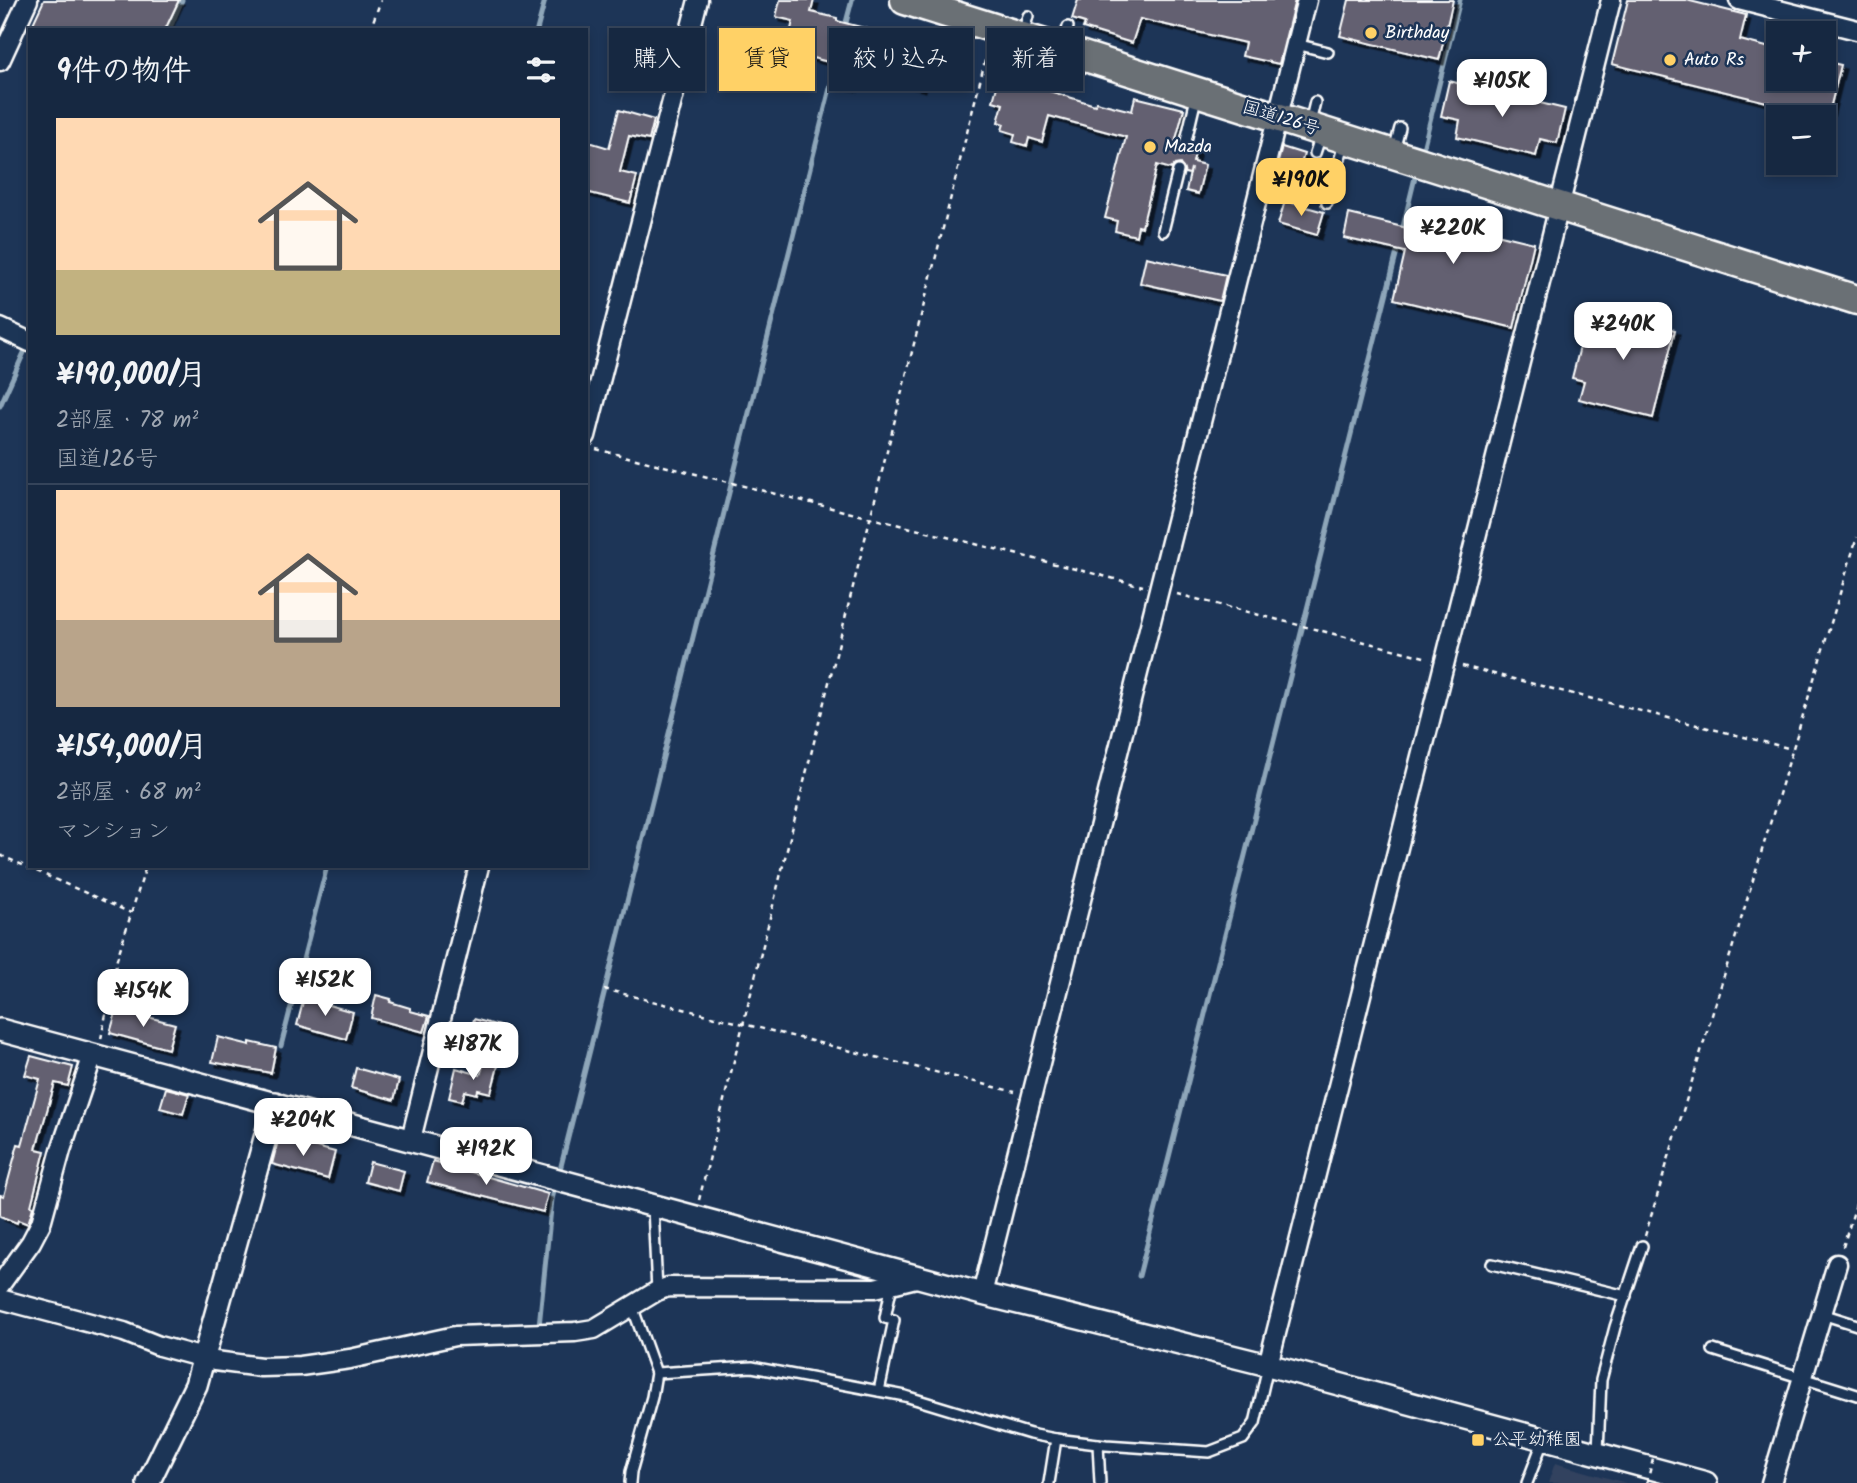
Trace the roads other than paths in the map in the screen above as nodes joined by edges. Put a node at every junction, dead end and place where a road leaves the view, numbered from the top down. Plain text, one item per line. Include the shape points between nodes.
1 (28, 0) edge
2 (698, 0) edge
3 (905, 0) edge
4 (1307, 0) edge
5 (1611, 0) edge
6 (1739, 0) edge
7 (1857, 30) edge
8 (1296, 44) junction
9 (1328, 52) dead end
10 (0, 61) edge
11 (1198, 93) junction
12 (1277, 118) junction
13 (1321, 131) junction
14 (1185, 145) dead end
15 (1178, 171) dead end
16 (1328, 202) dead end
17 (1559, 205) junction
18 (1163, 231) dead end
19 (1857, 300) edge
20 (0, 328) edge
21 (28, 341) edge
22 (588, 428) edge
23 (479, 868) edge
24 (0, 1030) edge
25 (95, 1055) junction
26 (275, 1103) junction
27 (411, 1139) junction
28 (653, 1205) junction
29 (1642, 1246) road end
30 (1492, 1264) dead end
31 (1838, 1264) road end
32 (920, 1277) junction
33 (892, 1284) junction
34 (0, 1285) edge
35 (657, 1291) junction
36 (982, 1294) junction
37 (1626, 1296) junction
38 (0, 1298) edge
39 (632, 1306) junction
40 (1822, 1314) junction
41 (1857, 1325) edge
42 (1713, 1350) dead end
43 (203, 1358) junction
44 (1268, 1365) junction
45 (656, 1373) junction
46 (1802, 1378) junction
47 (879, 1391) junction
48 (1857, 1395) edge
49 (1056, 1438) junction
50 (1544, 1439) junction
51 (1098, 1444) junction
52 (1598, 1454) junction
53 (148, 1483) edge
54 (630, 1483) edge
55 (1049, 1483) edge
56 (1100, 1483) edge
57 (1527, 1483) edge
58 (1706, 1483) edge
59 (1771, 1483) edge

1 - 10 street
2 - 22 street
3 - 11 highway, 国道126号 via 993,28 1025,26 1065,38
4 - 8 street
5 - 17 street
6 - 7 street
8 - 9 lane
8 - 12 street
11 - 12 highway, 国道126号
11 - 14 lane
12 - 13 highway, 国道126号
12 - 36 street
13 - 16 lane
13 - 17 highway, 国道126号 via 1397,141
15 - 18 lane
17 - 19 highway, 国道126号
17 - 44 street
20 - 21 street
23 - 27 street
24 - 25 street
25 - 26 street
25 - 34 street via 41,1223
26 - 27 street
26 - 43 street
27 - 28 street
28 - 32 street
28 - 35 lane
29 - 37 lane
30 - 37 lane
31 - 40 street
32 - 33 street
32 - 36 street
33 - 35 street via 875,1289 667,1287
33 - 47 lane via 885,1318 894,1320
35 - 39 street
36 - 44 street
37 - 52 lane via 1601,1380
38 - 43 street
39 - 43 street via 594,1329 455,1336 300,1366 261,1367
39 - 45 lane
40 - 41 lane
40 - 46 street
42 - 46 lane
43 - 53 street via 196,1385
44 - 50 street
44 - 51 lane via 1255,1423 1244,1439 1209,1452
45 - 47 lane via 752,1367
45 - 54 lane
46 - 48 lane
46 - 59 street
47 - 49 lane
49 - 51 lane
49 - 55 lane
50 - 52 street
50 - 57 lane
51 - 56 lane
52 - 58 street

